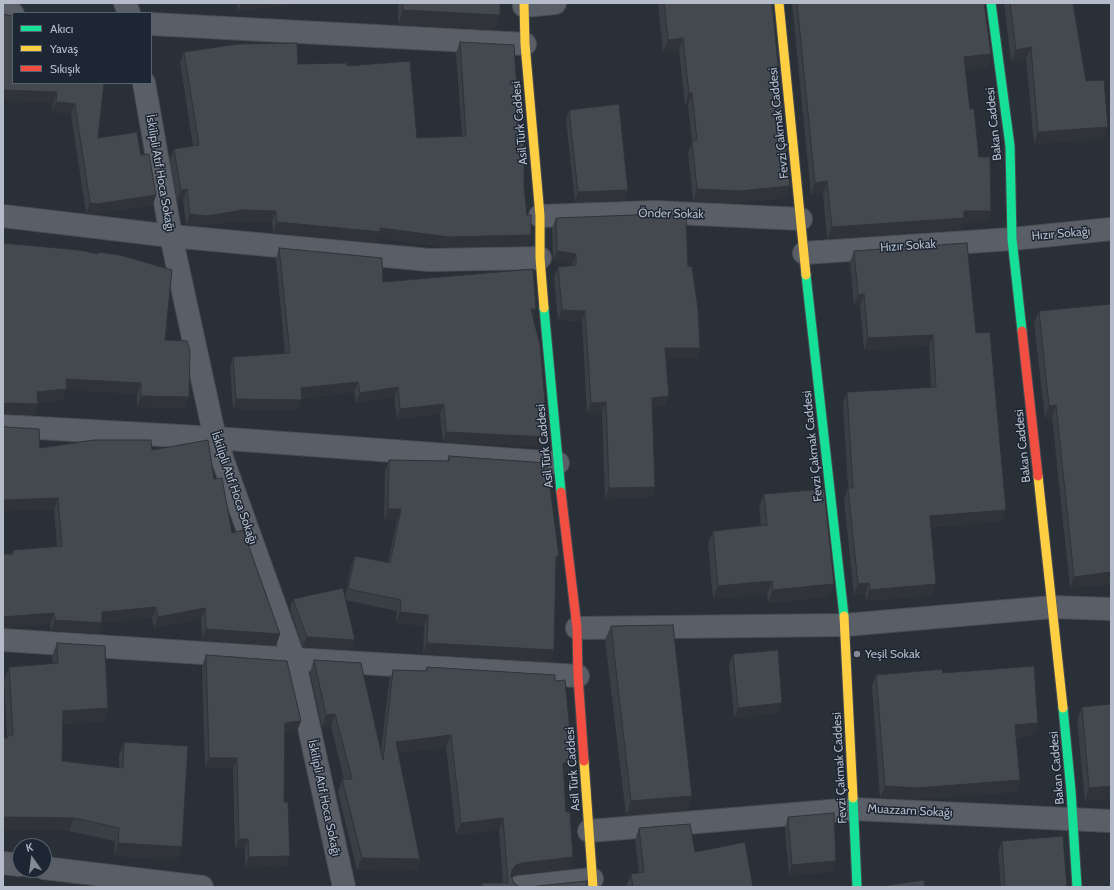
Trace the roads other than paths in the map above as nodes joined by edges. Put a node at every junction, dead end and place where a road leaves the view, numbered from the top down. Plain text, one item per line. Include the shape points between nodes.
1 (555, 3) edge
2 (780, 3) edge
3 (991, 3) edge
4 (524, 5) edge
5 (152, 24) edge
6 (525, 44) junction
7 (144, 84) edge
8 (3, 216) edge
9 (540, 216) junction
10 (801, 219) junction
11 (1111, 229) edge
12 (171, 236) junction
13 (1012, 239) junction
14 (804, 253) junction
15 (540, 258) junction
16 (3, 426) edge
17 (216, 438) junction
18 (558, 463) junction
19 (1053, 607) junction
20 (1111, 609) edge
21 (844, 625) junction
22 (577, 628) junction
23 (3, 640) edge
24 (294, 659) junction
25 (578, 676) junction
26 (854, 809) junction
27 (1073, 820) junction
28 (1111, 821) edge
29 (589, 831) junction
30 (52, 869) edge
31 (593, 883) edge
32 (202, 887) edge
33 (344, 887) edge
34 (519, 887) edge
35 (857, 887) edge
36 (1077, 887) edge

1 - 4 street
2 - 10 main road, Fevzi Çakmak Caddesi
3 - 13 main road, Bakan Caddesi via 1010,146
4 - 6 main road, Asil Türk Caddesi
5 - 6 street
6 - 9 main road, Asil Türk Caddesi
7 - 12 street, İskilipli Atıf Hoca Sokağı
8 - 12 street
9 - 10 street, Önder Sokak via 655,212
9 - 15 main road, Asil Türk Caddesi
10 - 14 main road, Fevzi Çakmak Caddesi
11 - 13 street, Hızır Sokağı
12 - 15 street via 429,260
12 - 17 street, İskilipli Atıf Hoca Sokağı
13 - 14 street, Hızır Sokak
13 - 19 main road, Bakan Caddesi
14 - 21 main road, Fevzi Çakmak Caddesi
15 - 18 main road, Asil Türk Caddesi
16 - 17 street
17 - 18 street
17 - 24 street, İskilipli Atıf Hoca Sokağı
18 - 22 main road, Asil Türk Caddesi
19 - 20 street
19 - 21 street
19 - 27 main road, Bakan Caddesi
21 - 22 street
21 - 26 main road, Fevzi Çakmak Caddesi
22 - 25 main road, Asil Türk Caddesi
23 - 24 street
24 - 25 street
24 - 33 street, İskilipli Atıf Hoca Sokağı
25 - 29 main road, Asil Türk Caddesi
26 - 27 street, Muazzam Sokağı
26 - 29 street, Muazzam Sokağı
26 - 35 main road, Fevzi Çakmak Caddesi
27 - 28 street, Muazzam Sokağı
27 - 36 main road, Bakan Caddesi
29 - 31 main road, Asil Türk Caddesi
30 - 32 street
31 - 34 street

